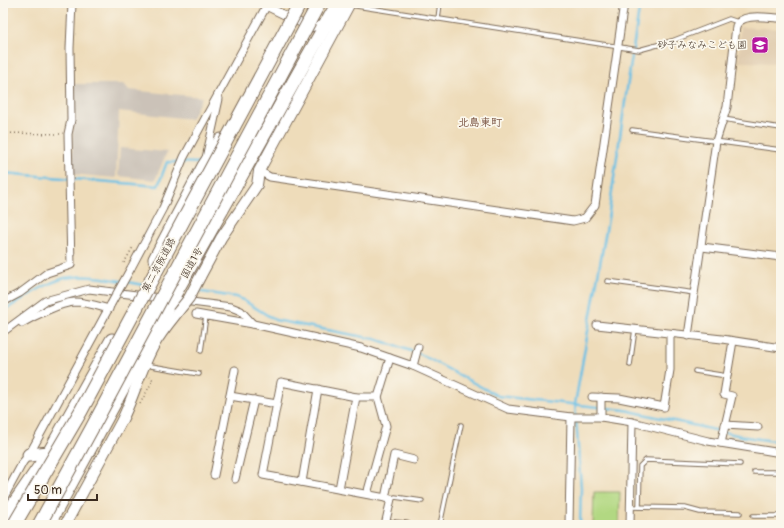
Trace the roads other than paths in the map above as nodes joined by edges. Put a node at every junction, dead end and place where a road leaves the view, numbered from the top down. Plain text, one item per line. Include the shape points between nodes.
1 (72, 3) edge
2 (296, 3) edge
3 (300, 3) edge
4 (320, 3) edge
5 (333, 3) edge
6 (440, 3) edge
7 (624, 3) edge
8 (267, 4) edge
9 (346, 4) edge
10 (289, 17) junction
11 (781, 18) edge
12 (438, 19) junction
13 (738, 22) junction
14 (617, 47) junction
15 (221, 91) junction
16 (723, 119) junction
17 (781, 128) edge
18 (632, 130) dead end
19 (716, 141) junction
20 (781, 150) edge
21 (204, 166) junction
22 (259, 173) junction
23 (239, 180) junction
24 (702, 247) junction
25 (781, 257) edge
26 (607, 281) dead end
27 (141, 288) junction
28 (176, 292) junction
29 (695, 293) junction
30 (3, 302) edge
31 (110, 306) junction
32 (196, 314) dead end
33 (206, 315) junction
34 (253, 324) junction
35 (597, 325) dead end
36 (635, 330) junction
37 (3, 332) edge
38 (670, 334) junction
39 (688, 336) junction
40 (733, 341) junction
41 (418, 347) dead end
42 (781, 348) edge
43 (201, 351) dead end
44 (390, 358) junction
45 (145, 363) junction
46 (630, 365) dead end
47 (413, 366) junction
48 (235, 370) dead end
49 (695, 371) dead end
50 (199, 374) dead end
51 (727, 376) junction
52 (318, 389) junction
53 (230, 396) junction
54 (356, 397) junction
55 (378, 397) junction
56 (592, 397) dead end
57 (601, 397) junction
58 (254, 400) junction
59 (277, 404) junction
60 (572, 416) junction
61 (601, 417) junction
62 (632, 422) junction
63 (460, 425) dead end
64 (726, 425) junction
65 (758, 427) dead end
66 (100, 431) junction
67 (721, 443) junction
68 (49, 453) junction
69 (781, 453) edge
70 (29, 455) junction
71 (414, 460) dead end
72 (740, 464) dead end
73 (754, 472) dead end
74 (781, 472) edge
75 (93, 474) junction
76 (214, 475) dead end
77 (235, 479) dead end
78 (302, 482) junction
79 (338, 489) junction
80 (368, 494) junction
81 (388, 498) junction
82 (3, 499) edge
83 (422, 502) dead end
84 (630, 507) junction
85 (640, 507) junction
86 (740, 513) dead end
87 (753, 516) dead end
88 (781, 516) edge
89 (3, 520) edge
90 (385, 524) edge
91 (14, 525) edge
92 (39, 525) edge
93 (48, 525) edge
94 (64, 525) edge
95 (407, 525) edge
96 (440, 525) edge
97 (569, 525) edge
98 (630, 525) edge

1 - 30 street via 71,120 68,134 71,265 47,273
2 - 10 highway
3 - 91 highway, 第二京阪道路, bridge via 81,411
4 - 92 highway, 第二京阪道路, bridge
5 - 10 street via 323,24 311,28
6 - 12 lane
7 - 14 street
8 - 10 street
8 - 15 street
9 - 12 lane
9 - 22 street
9 - 23 highway, 国道1号
10 - 21 highway via 246,101
11 - 13 street via 746,17
12 - 14 lane
13 - 14 lane via 729,19 672,41 639,50
13 - 16 street via 727,107
14 - 22 street via 595,205 585,218 565,220 270,177
15 - 21 street
15 - 31 street, bridge via 183,159 163,208
16 - 17 lane
16 - 19 street
18 - 19 lane
19 - 20 lane
19 - 24 street
21 - 27 highway
22 - 23 street
22 - 45 street, bridge via 257,185 221,238 189,298 154,344
23 - 28 highway, 国道1号
24 - 25 street
24 - 29 street
26 - 29 lane
27 - 28 street
27 - 37 street via 90,289 45,301
27 - 68 highway
28 - 34 street via 242,311
28 - 66 highway, 国道1号
29 - 39 street
31 - 37 street via 74,302 33,317
31 - 70 street
32 - 33 street
33 - 34 street
33 - 43 lane
34 - 44 street via 361,348
35 - 36 street
36 - 38 street
36 - 46 lane
38 - 39 street
38 - 57 street via 670,370 664,407
39 - 40 street
40 - 42 street
40 - 51 street
41 - 47 street
44 - 47 street
44 - 55 street
45 - 50 lane
45 - 75 street via 130,406
47 - 60 street via 508,409
48 - 53 street
49 - 51 lane
51 - 64 street via 724,394 732,396
52 - 54 street
52 - 59 street via 281,382
52 - 78 street
53 - 58 street
53 - 76 street
54 - 55 street
54 - 79 street
55 - 80 street via 386,426
56 - 57 street
57 - 61 street
58 - 59 street
58 - 77 street
59 - 78 street via 263,475
60 - 61 street
60 - 97 street
61 - 62 street
62 - 67 street
62 - 84 street
63 - 96 lane
64 - 65 street
64 - 67 street
66 - 75 street
66 - 93 highway, 国道1号
67 - 69 street
68 - 70 highway
68 - 89 highway
70 - 82 street
71 - 81 street via 394,455
72 - 85 lane via 646,460 640,466
73 - 74 lane
75 - 94 street
78 - 79 street
79 - 80 street
80 - 81 street
81 - 83 lane
81 - 90 street
84 - 85 lane
84 - 98 street
85 - 86 lane
87 - 88 lane
90 - 95 street

